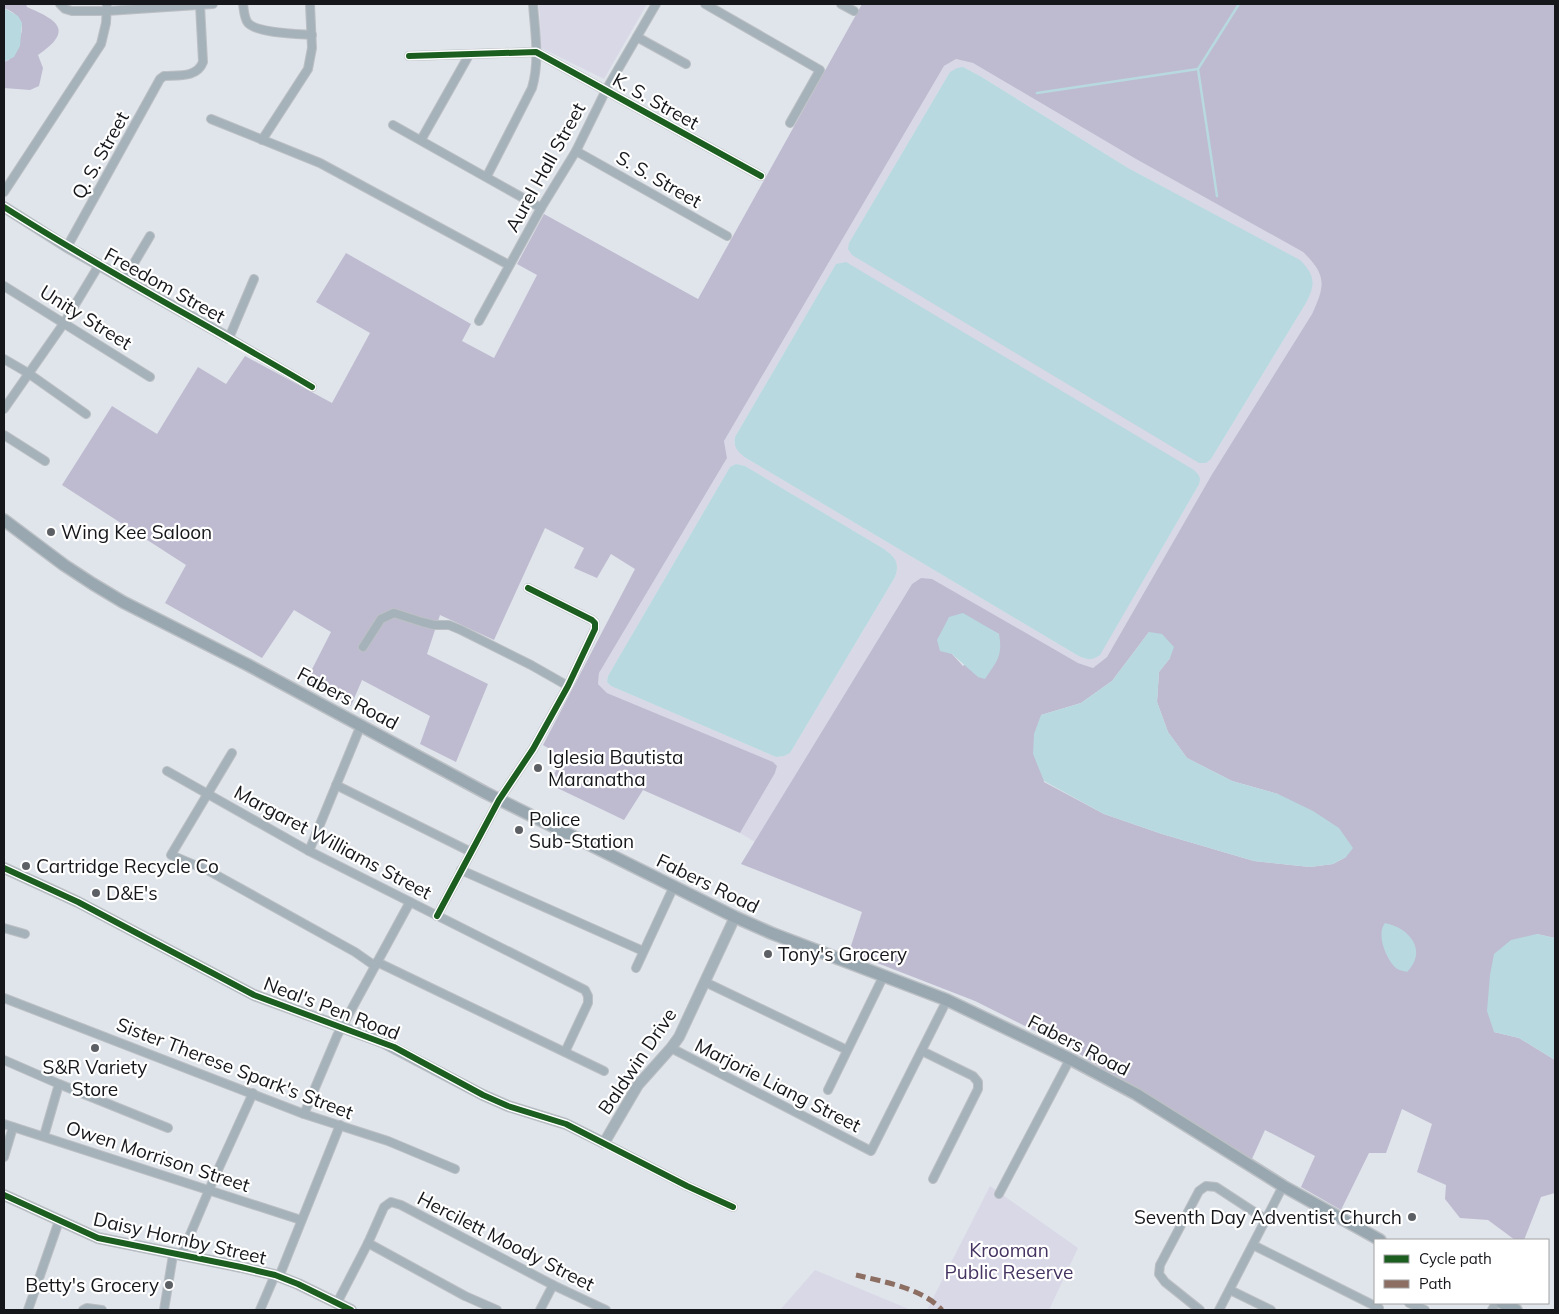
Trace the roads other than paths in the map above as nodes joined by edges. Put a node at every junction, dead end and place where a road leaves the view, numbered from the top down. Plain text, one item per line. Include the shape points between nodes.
1 (213, 4) edge
2 (243, 4) edge
3 (310, 4) edge
4 (533, 4) edge
5 (656, 4) edge
6 (705, 4) edge
7 (841, 4) edge
8 (176, 5) edge
9 (200, 5) edge
10 (62, 6) edge
11 (107, 8) edge
12 (854, 11) dead end
13 (312, 35) junction
14 (637, 37) junction
15 (536, 52) junction
16 (469, 55) junction
17 (409, 56) dead end
18 (686, 64) dead end
19 (606, 90) junction
20 (211, 119) dead end
21 (790, 123) dead end
22 (393, 125) dead end
23 (262, 140) junction
24 (421, 140) junction
25 (576, 151) junction
26 (487, 176) junction
27 (761, 176) dead end
28 (4, 192) edge
29 (4, 207) edge
30 (541, 208) junction
31 (150, 236) dead end
32 (727, 236) dead end
33 (67, 247) junction
34 (99, 265) junction
35 (509, 265) junction
36 (254, 279) dead end
37 (124, 280) junction
38 (4, 286) edge
39 (478, 321) dead end
40 (64, 323) junction
41 (229, 338) junction
42 (4, 358) edge
43 (28, 373) junction
44 (150, 377) dead end
45 (312, 387) dead end
46 (4, 409) edge
47 (86, 414) dead end
48 (4, 435) edge
49 (45, 461) dead end
50 (4, 520) edge
51 (528, 588) dead end
52 (363, 647) dead end
53 (568, 686) junction
54 (361, 725) junction
55 (232, 753) dead end
56 (167, 771) dead end
57 (336, 784) junction
58 (208, 794) junction
59 (499, 800) junction
60 (309, 851) junction
61 (471, 852) junction
62 (4, 868) edge
63 (461, 870) junction
64 (674, 886) junction
65 (410, 902) junction
66 (437, 916) junction
67 (735, 917) junction
68 (4, 928) edge
69 (25, 934) dead end
70 (643, 951) junction
71 (376, 964) junction
72 (636, 968) dead end
73 (884, 975) junction
74 (705, 982) junction
75 (4, 998) edge
76 (947, 1000) junction
77 (341, 1027) junction
78 (671, 1048) junction
79 (847, 1050) junction
80 (922, 1051) junction
81 (565, 1052) junction
82 (1070, 1059) junction
83 (4, 1060) edge
84 (604, 1071) dead end
85 (59, 1084) junction
86 (828, 1090) dead end
87 (254, 1093) junction
88 (304, 1114) junction
89 (4, 1124) edge
90 (340, 1125) junction
91 (13, 1127) junction
92 (168, 1128) dead end
93 (44, 1136) junction
94 (604, 1143) junction
95 (4, 1157) edge
96 (455, 1169) dead end
97 (933, 1179) dead end
98 (1283, 1186) junction
99 (209, 1189) junction
100 (999, 1194) dead end
101 (4, 1195) edge
102 (733, 1207) dead end
103 (1265, 1219) junction
104 (302, 1220) junction
105 (59, 1221) junction
106 (1378, 1239) edge
107 (368, 1243) junction
108 (1253, 1245) junction
109 (177, 1255) junction
110 (277, 1276) junction
111 (553, 1285) junction
112 (1230, 1290) junction
113 (1411, 1304) edge
114 (1504, 1304) edge
115 (334, 1305) edge
116 (1380, 1307) edge
117 (28, 1310) edge
118 (83, 1310) edge
119 (102, 1310) edge
120 (164, 1310) edge
121 (260, 1310) edge
122 (351, 1310) edge
123 (497, 1310) edge
124 (540, 1310) edge
125 (606, 1310) edge
126 (1200, 1310) edge
127 (1220, 1310) edge
128 (1271, 1310) edge
129 (1425, 1310) edge
130 (1516, 1310) edge

1 - 9 street
2 - 13 street via 246,19 258,29
3 - 13 street
4 - 15 street
5 - 14 street, Aurel Hall Street
6 - 21 street via 820,70
7 - 12 street
8 - 9 street
8 - 11 street
9 - 33 street, Q. S. Street via 203,62 196,72 160,79
10 - 11 street
11 - 28 street via 101,44
13 - 23 street via 308,69
14 - 18 street
14 - 19 street, Aurel Hall Street
15 - 16 street
15 - 19 street, K. S. Street
15 - 26 street via 537,66 532,88
16 - 17 street
16 - 24 street
19 - 25 street, Aurel Hall Street
19 - 27 street, K. S. Street
20 - 23 street
22 - 24 street
23 - 35 street via 320,163
24 - 26 street
25 - 30 street, Aurel Hall Street
25 - 32 street, S. S. Street
26 - 30 street
29 - 33 street, Freedom Street
30 - 35 street, Aurel Hall Street
31 - 37 street
33 - 34 street, Freedom Street
34 - 37 street, Freedom Street
34 - 40 street
35 - 39 street, Aurel Hall Street
36 - 41 street
37 - 41 street, Freedom Street
38 - 40 street, Unity Street
40 - 43 street
40 - 44 street, Unity Street
41 - 45 street, Freedom Street
42 - 43 street
43 - 46 street
43 - 47 street
48 - 49 street
50 - 54 main road, Fabers Road via 123,602
51 - 53 street via 595,623 594,635
52 - 53 street via 381,619 394,614 428,624 449,625
53 - 59 street via 533,749
54 - 57 street
54 - 59 main road, Fabers Road
55 - 58 street
56 - 58 street, Margaret Williams Street
57 - 60 street
57 - 61 street
58 - 60 street, Margaret Williams Street
58 - 71 street via 171,855 209,871
59 - 61 street
59 - 64 main road, Fabers Road
60 - 65 street, Margaret Williams Street
61 - 63 street
62 - 77 street, Neal's Pen Road via 78,902 241,989
63 - 66 street
63 - 70 street
64 - 67 main road, Fabers Road
64 - 70 street
65 - 66 street, Margaret Williams Street
65 - 71 street
66 - 81 street, Margaret Williams Street via 585,990 588,1002
67 - 73 main road, Fabers Road
67 - 74 street, Baldwin Drive
68 - 69 street
70 - 72 street
71 - 77 street
71 - 81 street
73 - 76 main road, Fabers Road
73 - 79 street
74 - 78 street, Baldwin Drive
74 - 79 street
75 - 87 street, Sister Therese Spark's Street
76 - 80 street
76 - 82 main road, Fabers Road
77 - 88 street
77 - 94 street, Neal's Pen Road via 394,1047 483,1095 566,1124
78 - 80 street, Marjorie Liang Street via 871,1151
78 - 94 street, Baldwin Drive via 638,1085
79 - 86 street
80 - 97 street via 973,1076 978,1082 978,1089
81 - 84 street
82 - 98 main road, Fabers Road via 1136,1094
82 - 100 street
83 - 85 street
85 - 92 street
85 - 93 street
87 - 88 street, Sister Therese Spark's Street
87 - 99 street
88 - 90 street, Sister Therese Spark's Street
89 - 91 street, Owen Morrison Street
90 - 96 street, Sister Therese Spark's Street
90 - 104 street
91 - 93 street, Owen Morrison Street
91 - 95 street
93 - 99 street, Owen Morrison Street
94 - 102 street, Neal's Pen Road
98 - 103 street
98 - 106 main road, Fabers Road
99 - 104 street, Owen Morrison Street
99 - 109 street
101 - 105 street, Daisy Hornby Street
103 - 108 street
103 - 126 street via 1216,1187 1206,1186 1199,1191 1160,1265 1159,1274
104 - 110 street
105 - 109 street, Daisy Hornby Street via 108,1242
105 - 117 street
107 - 111 street, Hercilett Moody Street via 384,1207 391,1202
107 - 115 street
107 - 123 street
108 - 112 street
108 - 116 street
109 - 110 street, Daisy Hornby Street
109 - 120 street
110 - 115 street, Daisy Hornby Street
110 - 121 street
111 - 124 street
111 - 125 street, Hercilett Moody Street
112 - 127 street
112 - 128 street
113 - 129 street
114 - 130 main road
115 - 122 street, Daisy Hornby Street
118 - 119 street

